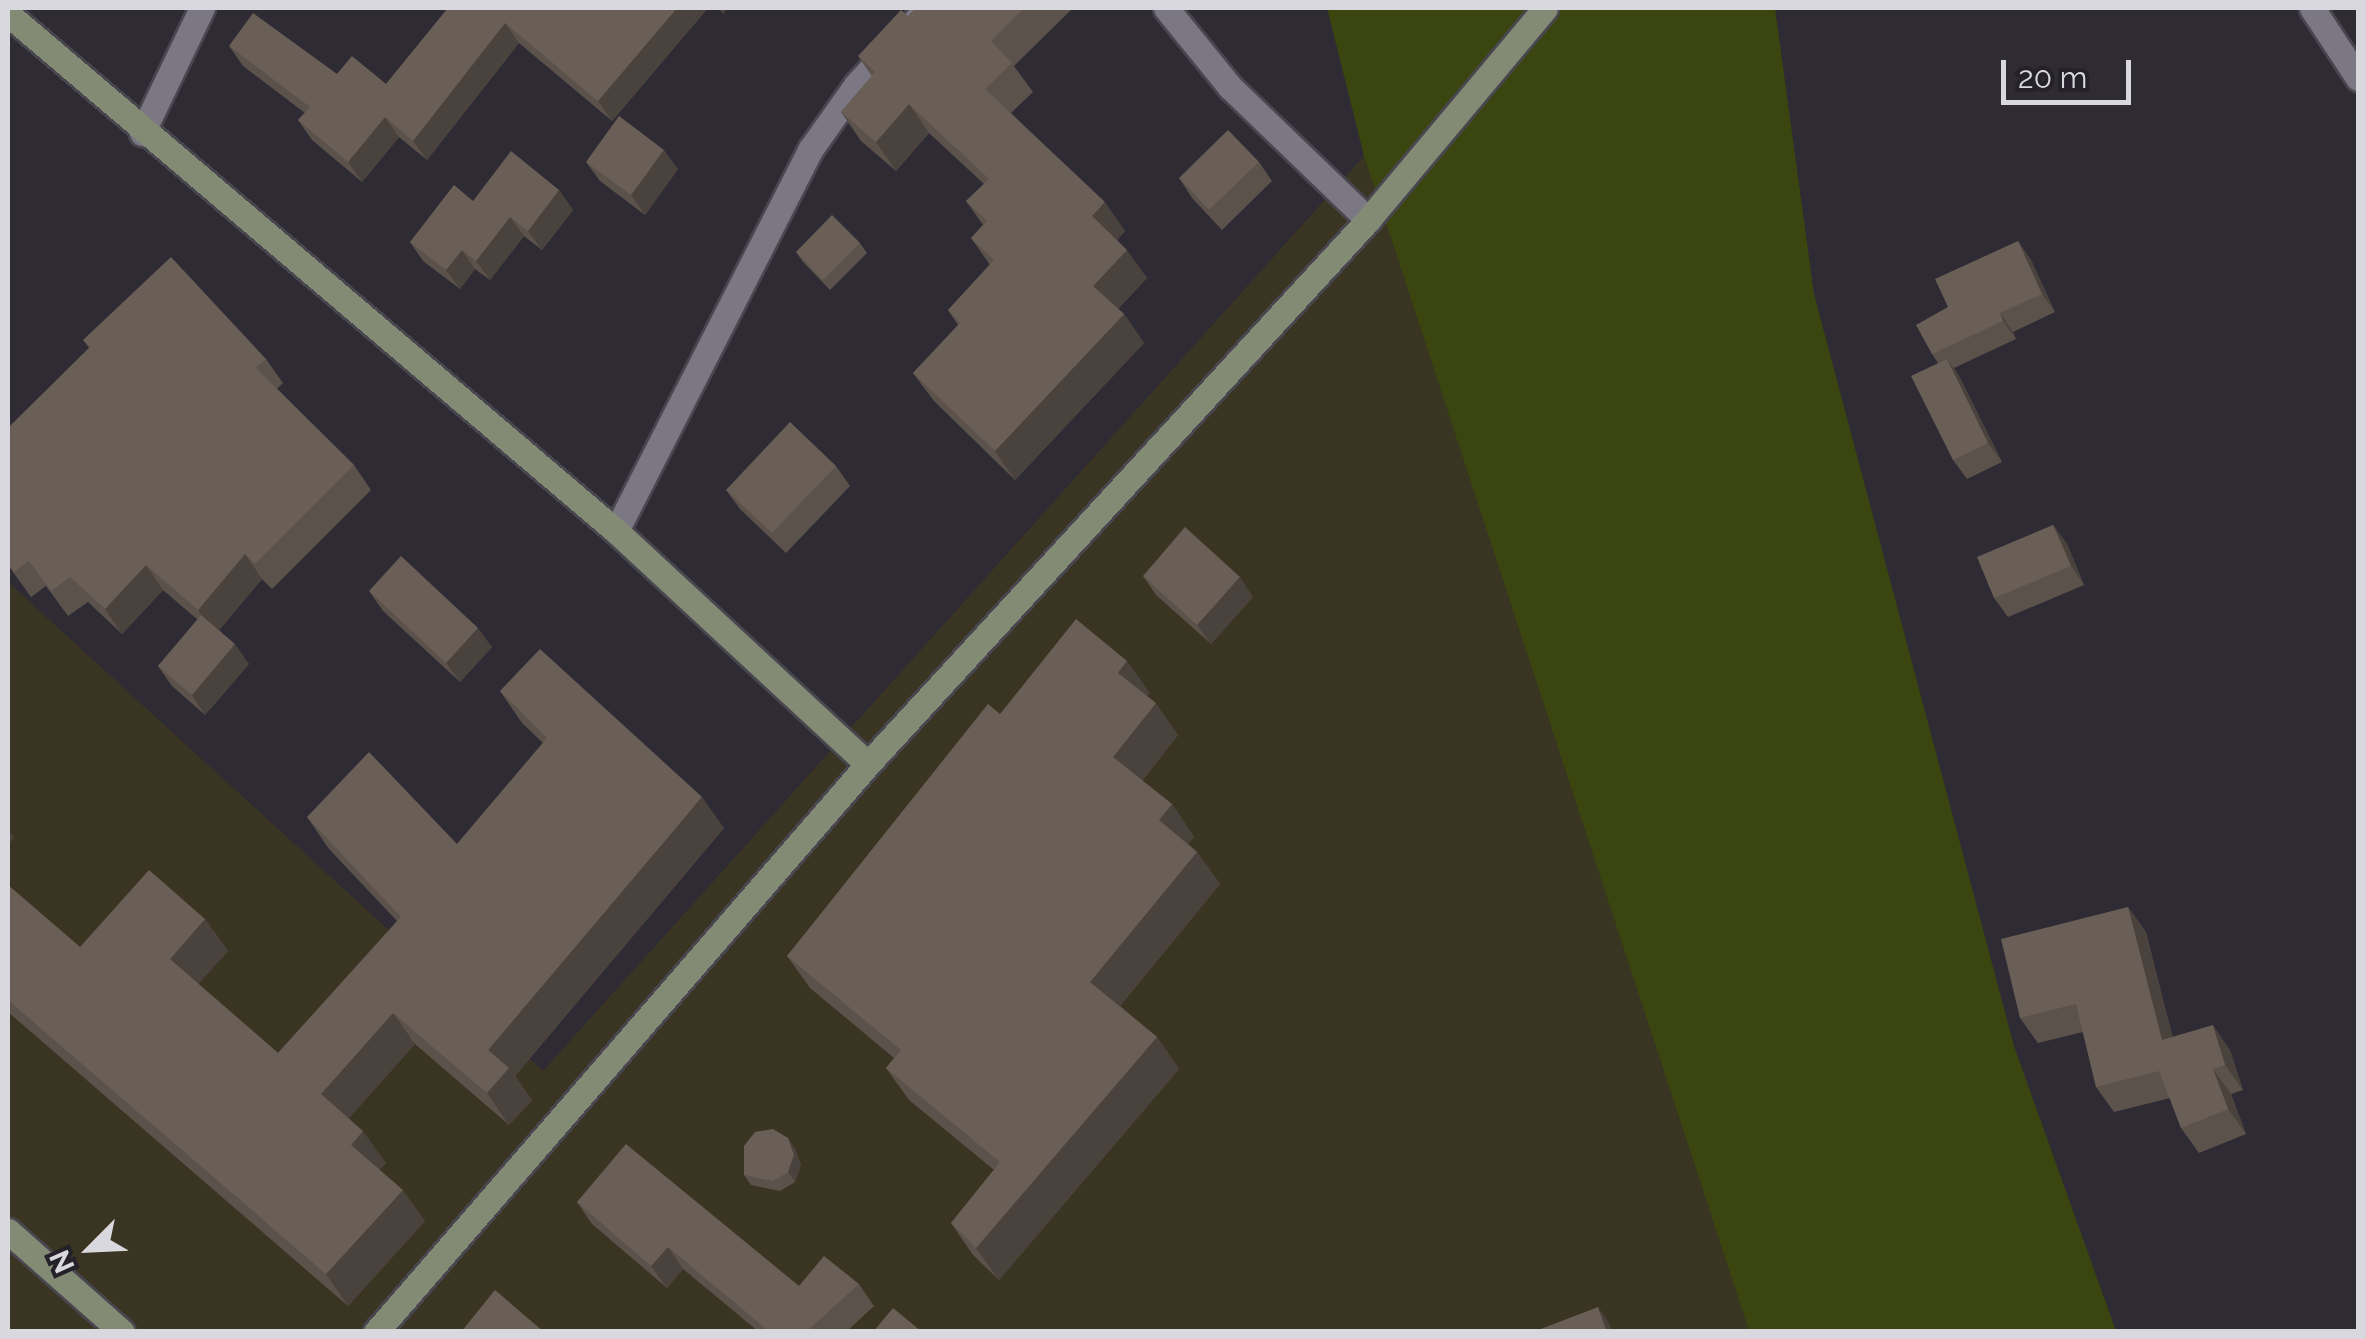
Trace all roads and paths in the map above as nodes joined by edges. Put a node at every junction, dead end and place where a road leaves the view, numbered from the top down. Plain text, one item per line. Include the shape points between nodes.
1 (202, 8) edge
2 (926, 8) edge
3 (1166, 8) edge
4 (1546, 8) edge
5 (2312, 8) edge
6 (8, 14) edge
7 (2358, 78) edge
8 (142, 133) junction
9 (1368, 220) junction
10 (616, 531) junction
11 (868, 764) junction
12 (8, 1231) edge
13 (122, 1332) edge
14 (376, 1332) edge

1 - 8 street
2 - 10 street via 856,85 810,150
3 - 9 street via 1230,87
4 - 9 main road
5 - 7 street
6 - 8 main road
8 - 10 main road
9 - 11 main road
10 - 11 main road
11 - 14 main road
12 - 13 main road

